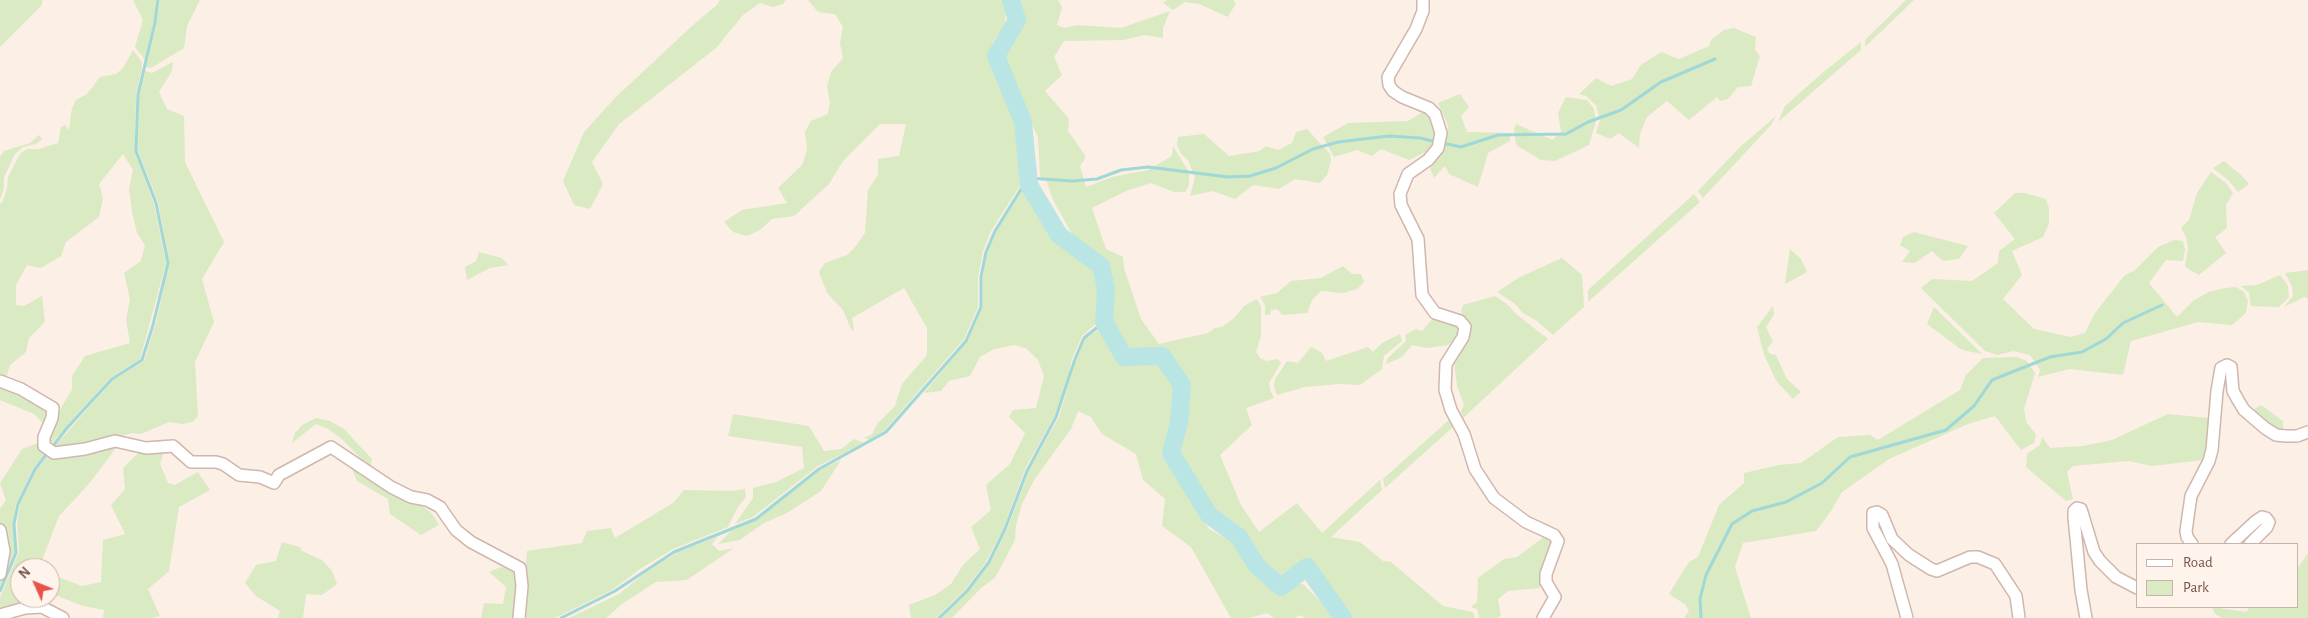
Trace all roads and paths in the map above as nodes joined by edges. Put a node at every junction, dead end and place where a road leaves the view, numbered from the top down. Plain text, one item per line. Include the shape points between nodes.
1 (1423, 0) edge
2 (0, 381) edge
3 (2308, 432) edge
4 (0, 530) edge
5 (2191, 543) edge
6 (2232, 543) edge
7 (2251, 543) edge
8 (0, 574) edge
9 (2136, 588) edge
10 (0, 615) edge
11 (63, 618) edge
12 (519, 618) edge
13 (1543, 618) edge
14 (1907, 618) edge
15 (2019, 618) edge
16 (2086, 618) edge

1 - 13 street via 1423,11 1416,29 1388,77 1389,85 1402,97 1429,108 1435,114 1441,133 1438,148 1428,160 1408,174 1400,194 1401,205 1418,238 1422,295 1436,313 1460,321 1465,327 1463,337 1446,364 1445,390 1475,469 1494,498 1526,522 1554,535 1558,541 1546,574 1546,582 1555,596
2 - 12 street via 53,408 44,446 54,453 116,441 136,448 173,446 191,462 216,462 239,476 260,477 274,483 279,475 331,447 391,487 440,507 456,530 471,542 520,568
3 - 5 street via 2298,436 2276,436 2265,428 2244,410 2238,400 2233,391 2231,367 2221,368 2212,450 2191,496 2186,532
4 - 8 street via 4,551
6 - 7 street via 2256,521 2266,518 2268,527
9 - 16 street via 2124,583 2100,561 2077,508 2074,517
10 - 11 street via 42,607
14 - 15 street via 1892,564 1873,528 1873,514 1877,512 1882,515 1892,539 1931,569 1937,571 1970,557 1995,564 2016,596

